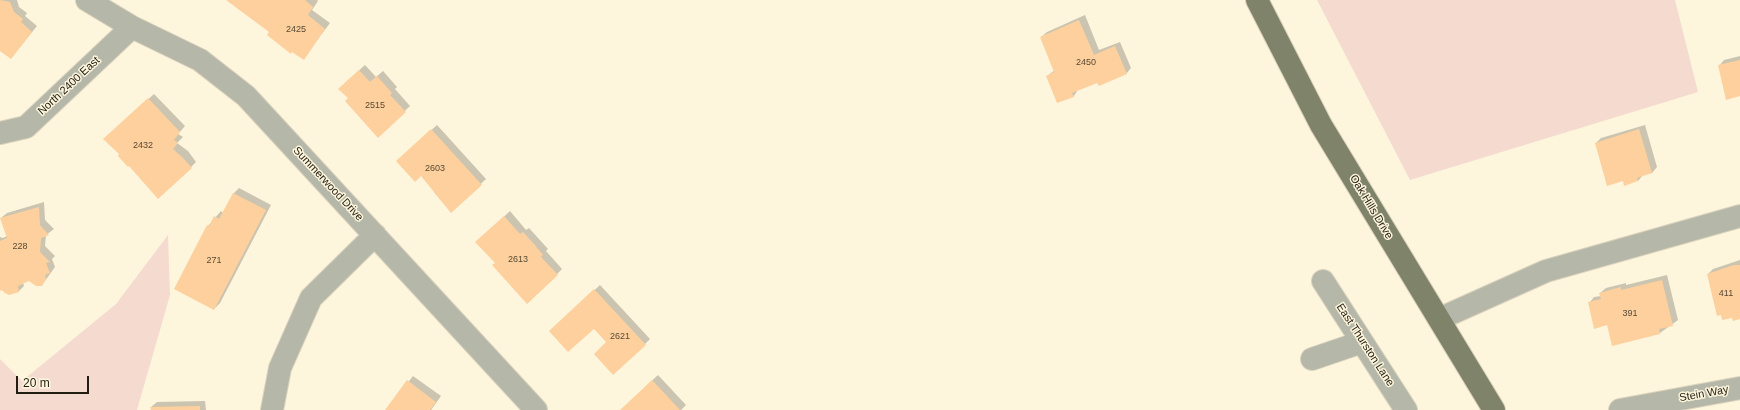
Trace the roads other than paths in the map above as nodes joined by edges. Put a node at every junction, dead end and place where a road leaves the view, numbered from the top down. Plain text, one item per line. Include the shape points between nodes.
1 (87, 0) edge
2 (1257, 0) edge
3 (132, 27) junction
4 (0, 133) edge
5 (1740, 216) edge
6 (374, 235) junction
7 (1323, 281) dead end
8 (1439, 319) junction
9 (1362, 342) junction
10 (1312, 359) dead end
11 (1740, 388) edge
12 (272, 410) edge
13 (536, 410) edge
14 (1406, 410) edge
15 (1494, 410) edge
16 (1620, 410) edge

1 - 3 street, Summerwood Drive
2 - 8 main road, Oak Hills Drive via 1321,125
3 - 4 street, North 2400 East via 26,127
3 - 6 street, Summerwood Drive via 200,60 246,96
5 - 8 street via 1546,271
6 - 12 street via 311,298 280,368
6 - 13 street, Summerwood Drive
7 - 9 street, East Thurston Lane
8 - 15 main road, Oak Hills Drive
9 - 10 street
9 - 14 street, East Thurston Lane
11 - 16 street, Stein Way

